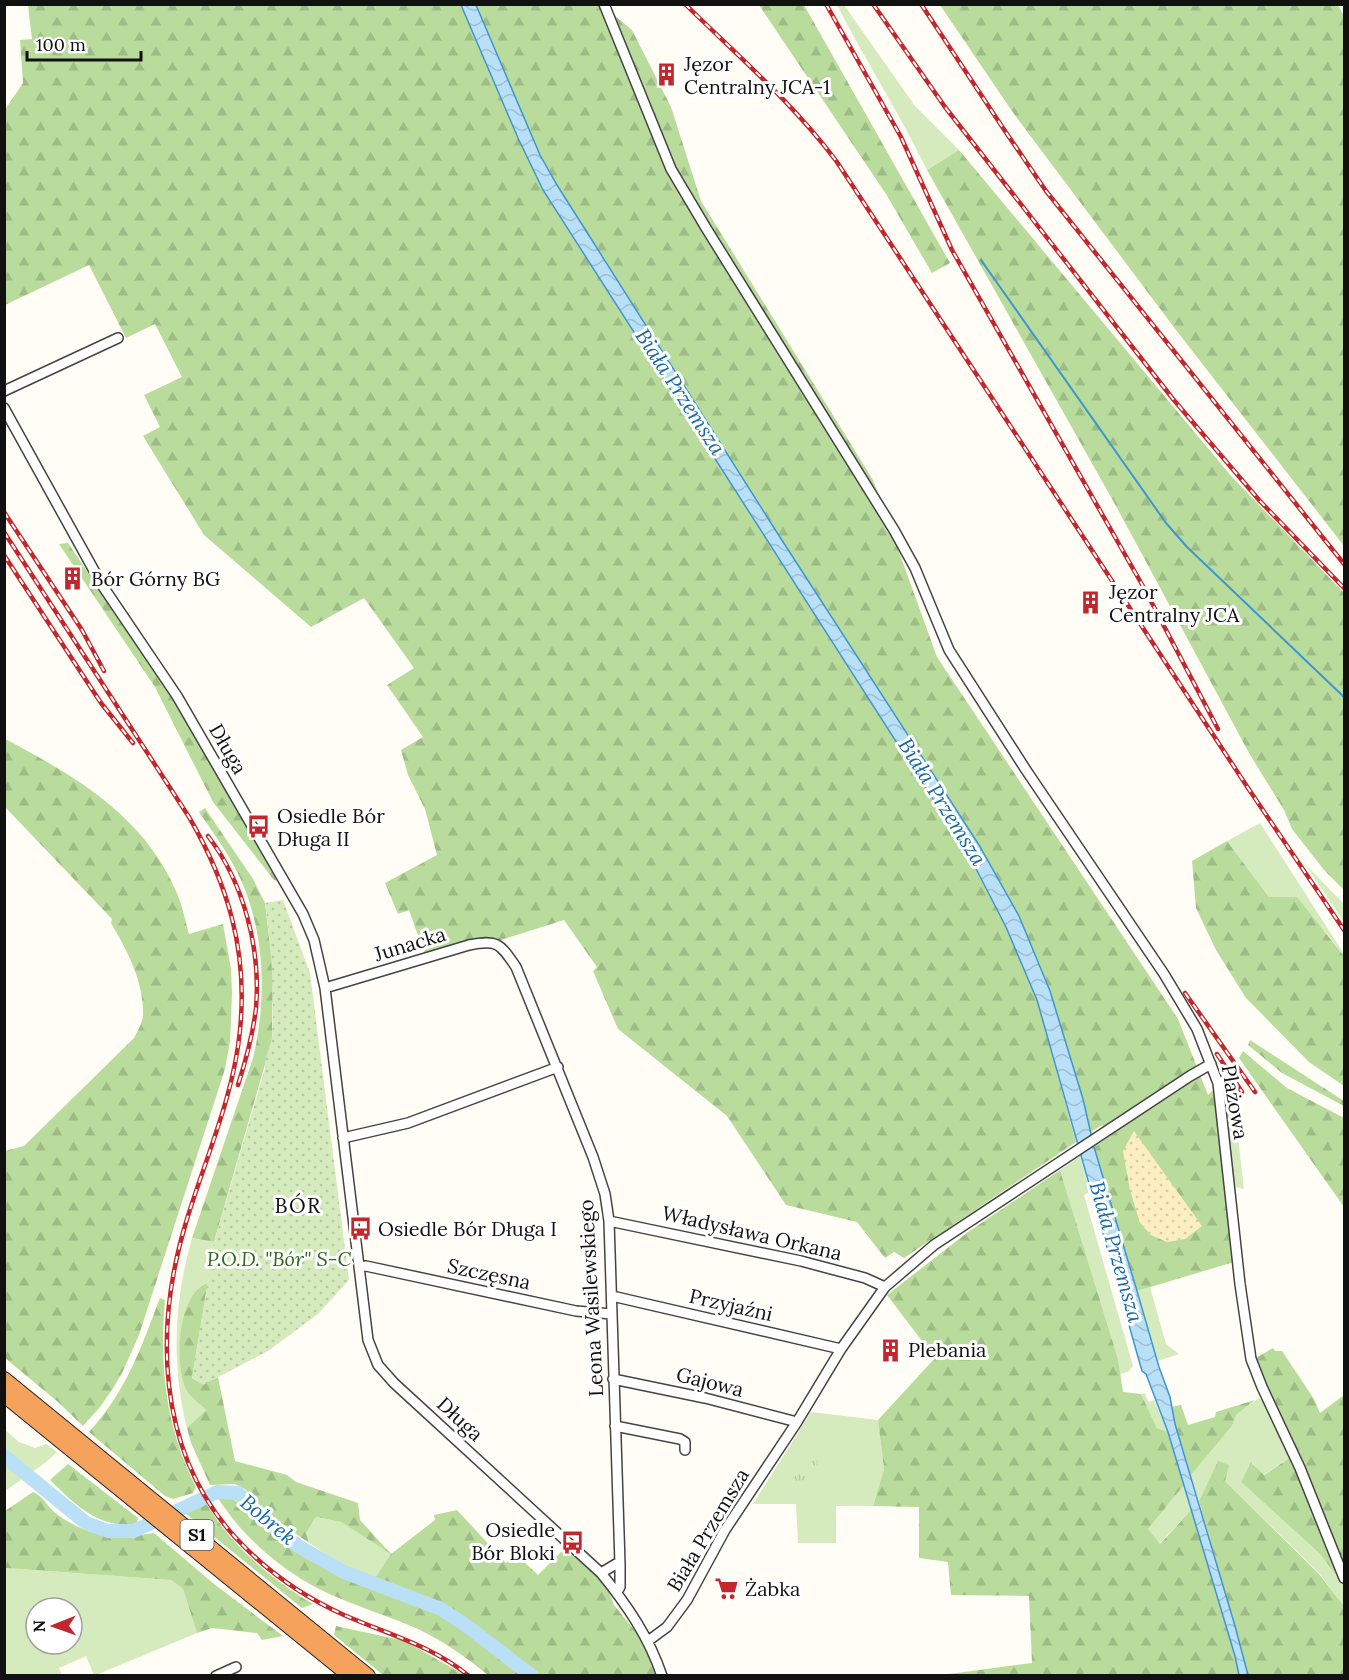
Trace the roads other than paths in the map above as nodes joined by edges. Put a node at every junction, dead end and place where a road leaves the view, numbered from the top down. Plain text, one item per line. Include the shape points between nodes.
1 (604, 4) edge
2 (118, 338) dead end
3 (4, 391) edge
4 (4, 408) edge
5 (504, 949) joint
6 (325, 988) junction
7 (1211, 1064) junction
8 (558, 1068) junction
9 (343, 1138) junction
10 (609, 1221) junction
11 (359, 1267) junction
12 (885, 1287) junction
13 (612, 1296) junction
14 (612, 1314) junction
15 (841, 1349) junction
16 (4, 1379) edge
17 (614, 1379) junction
18 (4, 1395) edge
19 (37, 1414) junction
20 (796, 1422) junction
21 (615, 1426) junction
22 (685, 1450) dead end
23 (620, 1564) junction
24 (601, 1574) junction
25 (1344, 1578) edge
26 (617, 1592) junction
27 (648, 1641) junction
28 (236, 1667) dead end
29 (349, 1670) edge
30 (216, 1676) edge
31 (368, 1676) edge
32 (662, 1676) edge

1 - 7 street, Plażowa via 671,169 894,530 915,568 949,650 1164,974 1197,1029
2 - 3 street
4 - 6 street, Długa via 102,585 177,696 303,914 314,940
5 - 6 street, Junacka via 488,941 469,945
5 - 8 street, Leona Wasilewskiego via 516,967
6 - 9 street, Długa
7 - 12 street, Biała Przemsza via 933,1245
7 - 25 street, Plażowa via 1218,1083 1251,1359
8 - 9 street via 408,1123
8 - 10 street, Leona Wasilewskiego via 600,1177
9 - 11 street, Długa
10 - 12 street, Władysława Orkana via 801,1261
10 - 13 street, Leona Wasilewskiego
11 - 14 street, Szczęsna via 576,1311
11 - 24 street, Długa via 368,1341 378,1365
12 - 15 street, Biała Przemsza
13 - 14 street, Leona Wasilewskiego
13 - 15 street, Przyjaźni
14 - 17 street, Leona Wasilewskiego
15 - 20 street, Biała Przemsza
16 - 19 highway, S1
17 - 20 street, Gajowa
17 - 21 street, Leona Wasilewskiego
18 - 19 highway, S1
19 - 29 highway, S1
20 - 27 street, Biała Przemsza via 725,1530 687,1600 667,1627
21 - 22 street via 680,1438 685,1442
21 - 23 street, Leona Wasilewskiego
23 - 24 street
23 - 26 street, Leona Wasilewskiego
24 - 26 street, Długa
26 - 27 street, Długa
27 - 32 street, Długa
28 - 30 street
29 - 31 highway, S1

